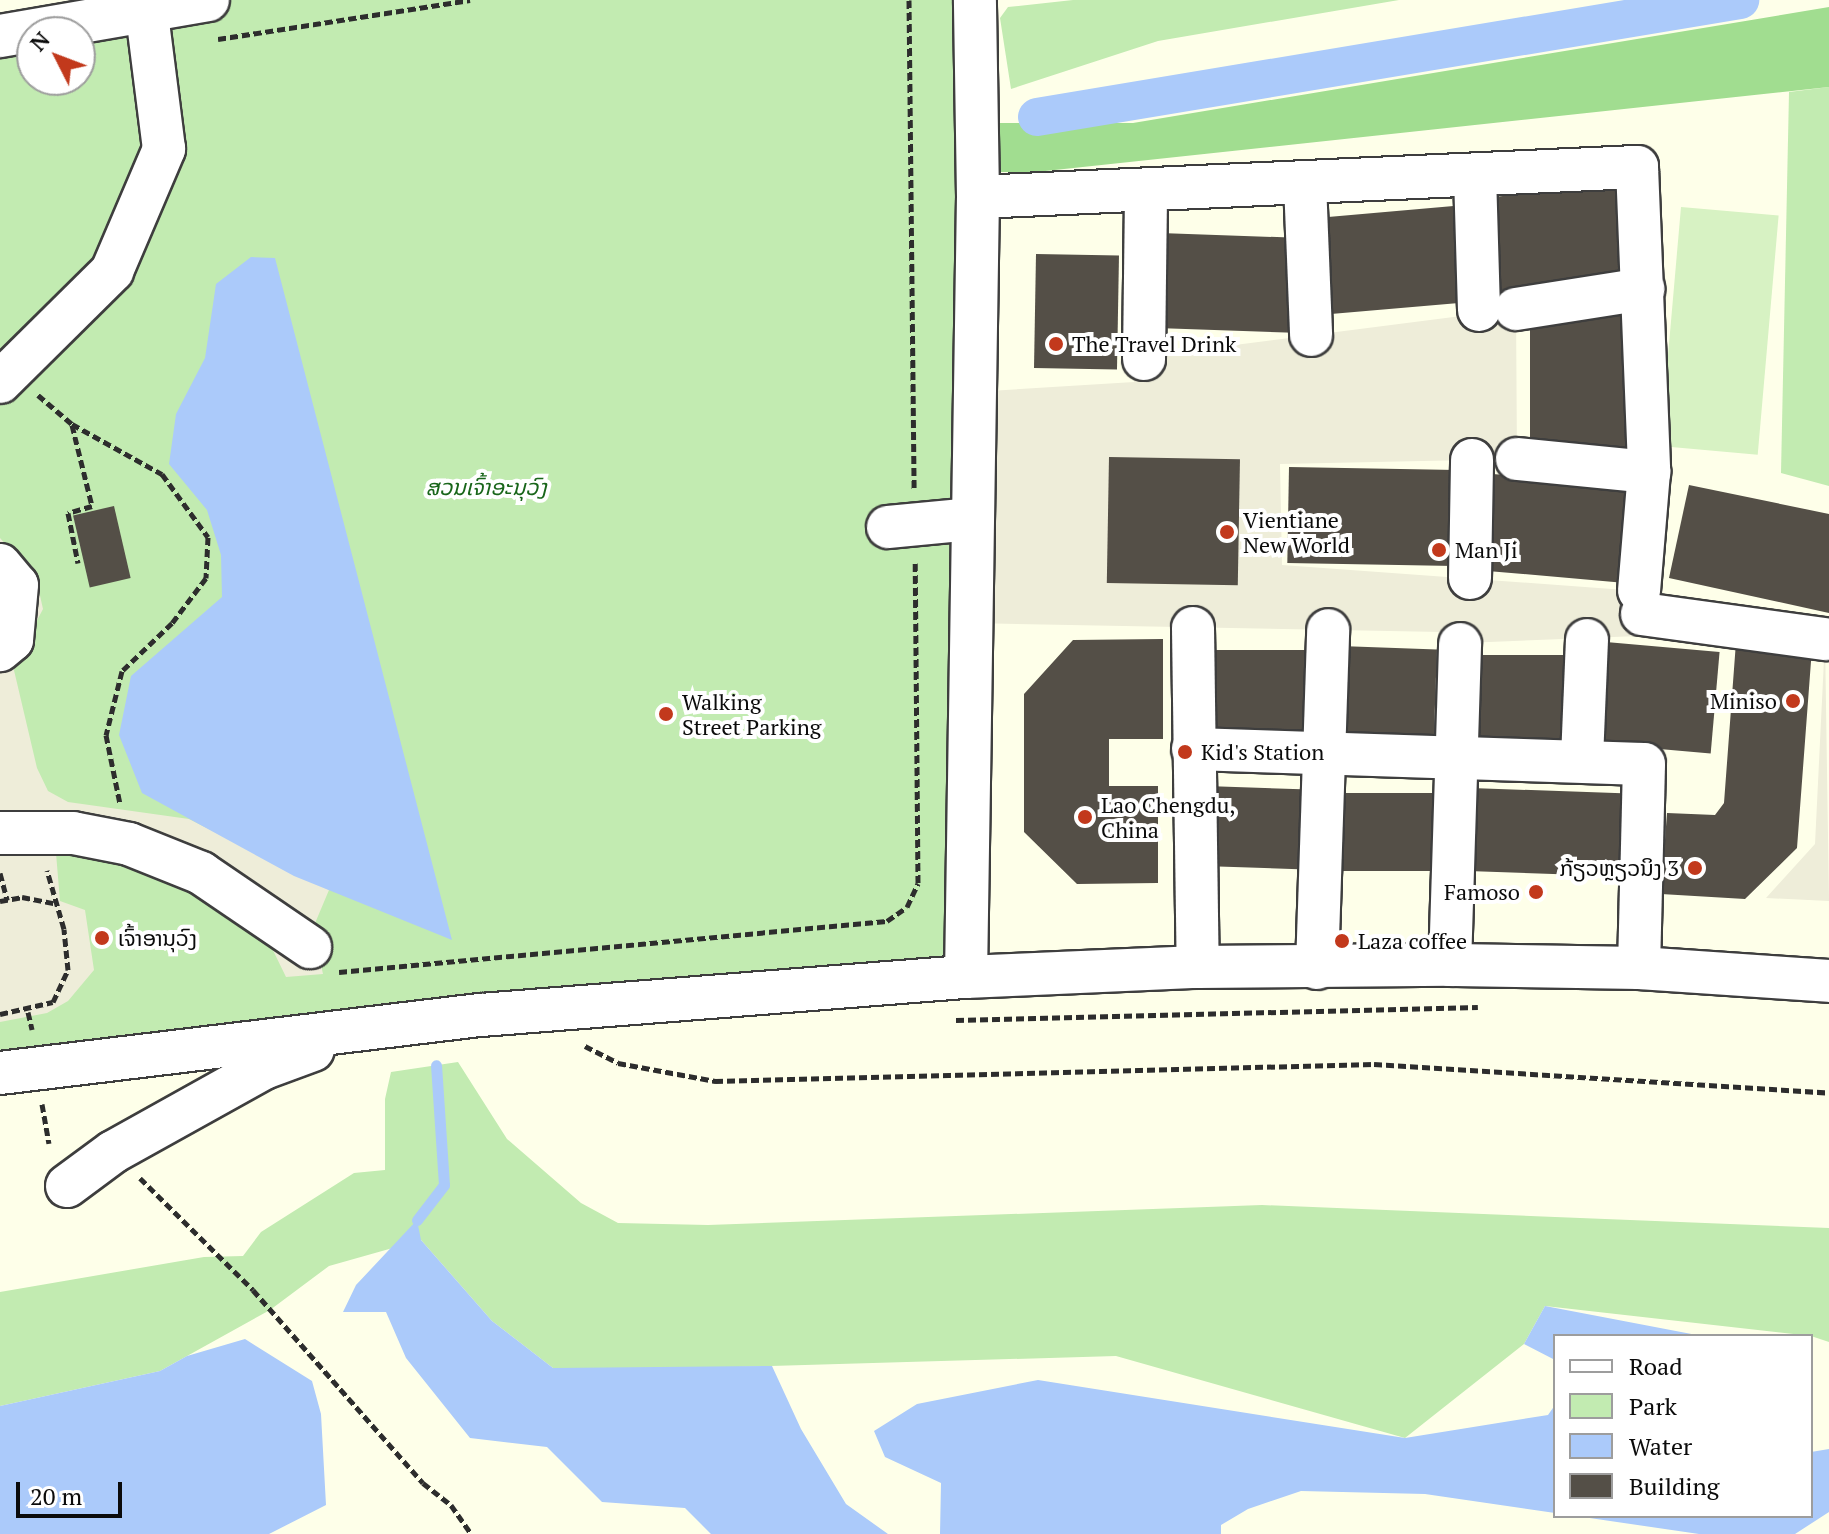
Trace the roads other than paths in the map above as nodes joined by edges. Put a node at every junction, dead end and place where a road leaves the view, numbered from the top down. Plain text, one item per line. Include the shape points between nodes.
1 (975, 0) edge
2 (146, 7) junction
3 (210, 20) edge
4 (0, 36) edge
5 (1475, 175) junction
6 (1305, 183) junction
7 (1146, 190) junction
8 (978, 197) junction
9 (1643, 289) junction
10 (1311, 335) dead end
11 (1144, 359) dead end
12 (6, 378) edge
13 (1517, 459) dead end
14 (1472, 460) dead end
15 (1649, 472) junction
16 (971, 519) junction
17 (901, 526) road end
18 (0, 565) edge
19 (1470, 578) dead end
20 (1193, 628) dead end
21 (1328, 630) dead end
22 (1825, 639) dead end
23 (1587, 640) dead end
24 (1460, 644) dead end
25 (0, 650) edge
26 (1193, 749) junction
27 (1323, 752) junction
28 (1458, 756) junction
29 (1582, 759) junction
30 (0, 833) edge
31 (310, 947) road end
32 (1450, 965) junction
33 (1198, 967) junction
34 (1317, 968) junction
35 (1639, 968) junction
36 (966, 977) junction
37 (1829, 981) edge
38 (377, 1027) junction
39 (0, 1073) edge
40 (67, 1186) dead end

1 - 8 street
2 - 3 street
2 - 4 street
2 - 12 street via 164,149 112,271
5 - 6 street
5 - 9 street via 1498,310
5 - 9 street via 1637,167
6 - 7 street
6 - 10 street
7 - 8 street
7 - 11 street
8 - 16 street
9 - 15 street
13 - 15 street
14 - 19 street
15 - 22 street via 1641,602
16 - 17 street
16 - 36 street
18 - 25 street via 17,585 12,640
20 - 26 street
21 - 27 street
23 - 29 street
24 - 28 street
26 - 27 street
26 - 33 street
27 - 28 street
27 - 34 street
28 - 29 street
28 - 32 street
29 - 35 street via 1644,764
30 - 31 street via 73,833 129,844 201,873
32 - 34 street
32 - 35 street
33 - 34 street
33 - 36 street
35 - 37 street
36 - 38 street
38 - 39 street
38 - 40 street via 264,1068 113,1152

